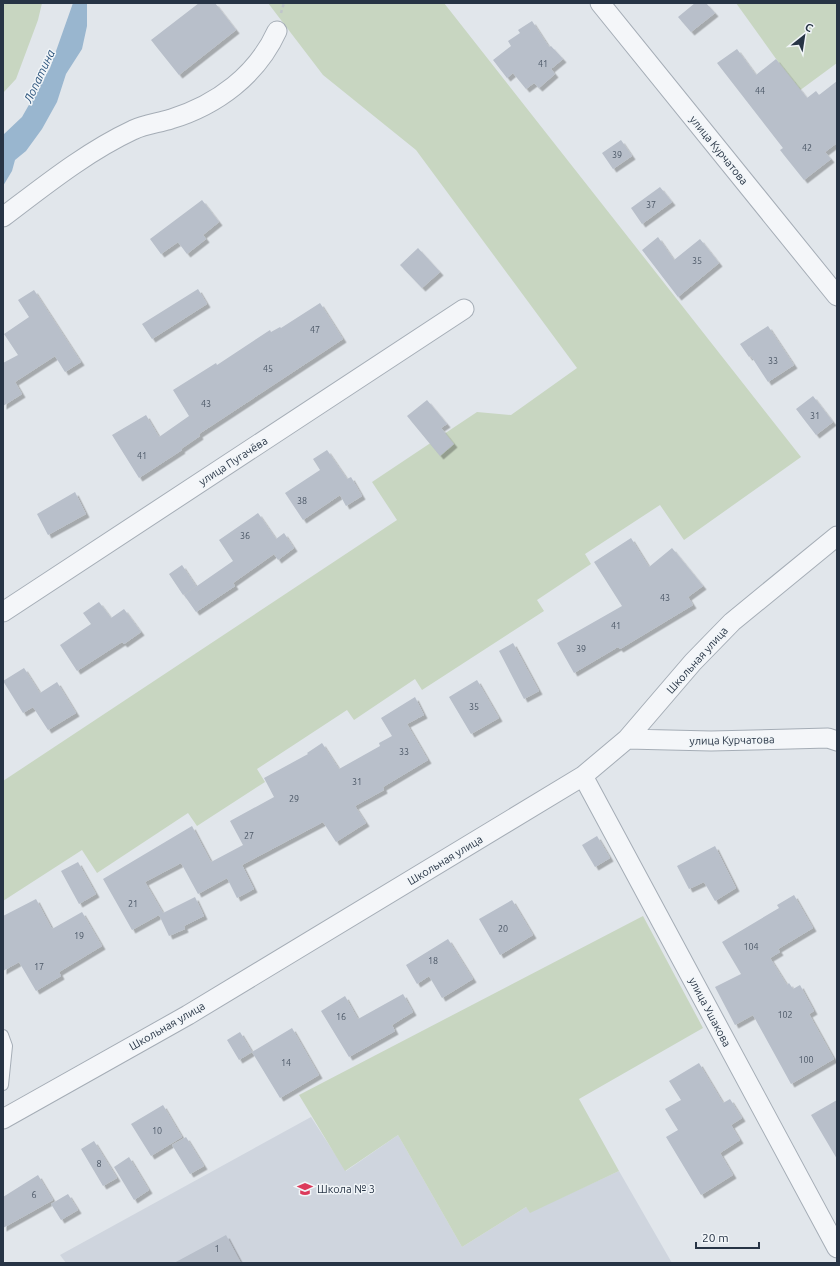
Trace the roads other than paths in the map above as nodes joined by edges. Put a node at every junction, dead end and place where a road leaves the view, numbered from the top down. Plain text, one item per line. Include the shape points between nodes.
1 (600, 3) edge
2 (277, 31) dead end
3 (3, 217) edge
4 (837, 296) edge
5 (464, 309) dead end
6 (837, 536) edge
7 (3, 612) edge
8 (627, 739) junction
9 (837, 741) edge
10 (583, 776) junction
11 (3, 1035) edge
12 (3, 1085) edge
13 (3, 1119) edge
14 (837, 1248) edge

1 - 4 street, улица Курчатова
2 - 3 street via 258,61 233,88 205,106 172,119 134,129 73,164
5 - 7 street, улица Пугачёва
6 - 8 street, Школьная улица via 732,622 693,662
8 - 9 street, улица Курчатова via 711,741 828,738
8 - 10 street, Школьная улица
10 - 13 street, Школьная улица via 194,1011
10 - 14 street, улица Ушакова
11 - 12 lane via 7,1046

